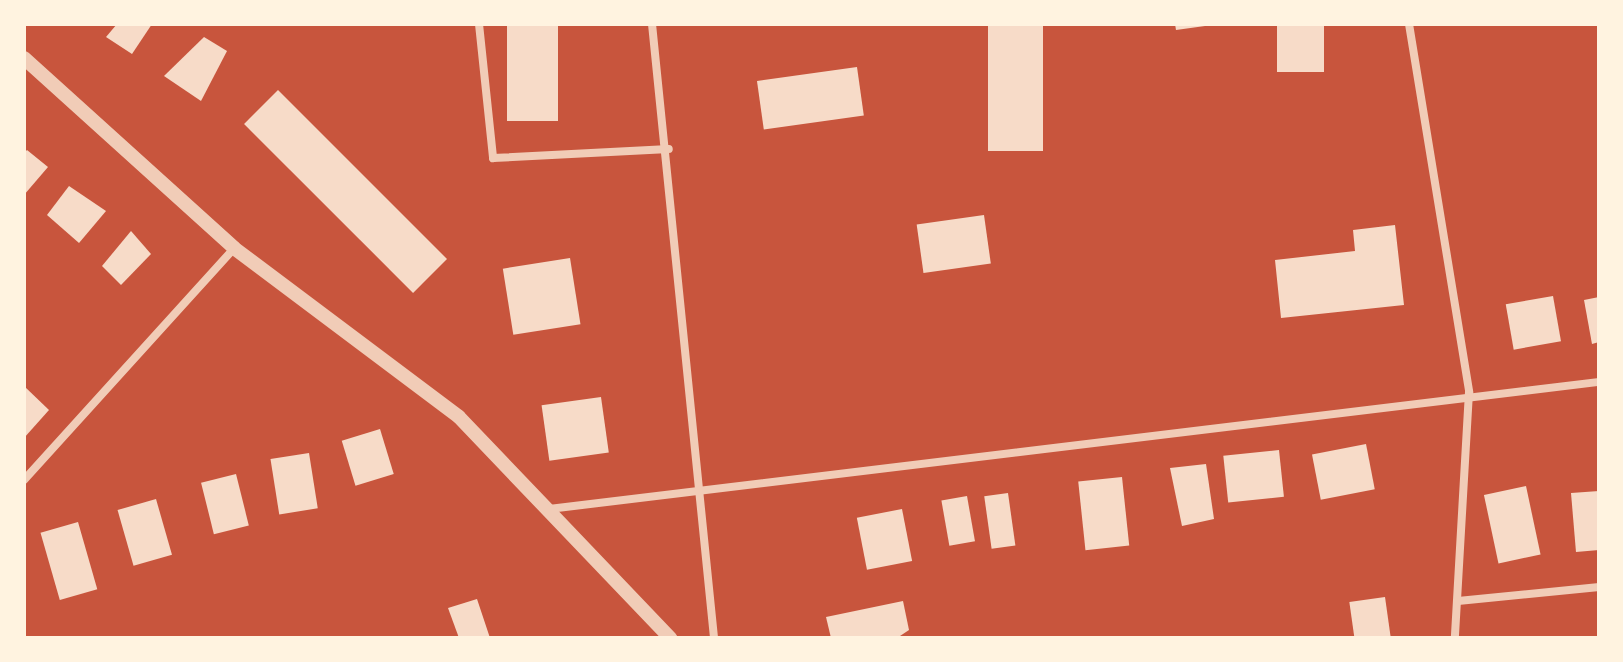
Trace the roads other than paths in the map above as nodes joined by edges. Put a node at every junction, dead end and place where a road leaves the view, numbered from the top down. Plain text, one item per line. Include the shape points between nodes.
1 (479, 24) edge
2 (652, 24) edge
3 (1409, 24) edge
4 (24, 58) edge
5 (669, 149) junction
6 (234, 248) junction
7 (1599, 382) edge
8 (1469, 392) junction
9 (24, 480) edge
10 (703, 491) junction
11 (549, 509) junction
12 (1599, 587) edge
13 (1458, 601) junction
14 (670, 638) edge
15 (714, 638) edge
16 (1455, 638) edge

1 - 5 street via 493,158
2 - 5 street
3 - 8 street
4 - 6 street
5 - 10 street
6 - 9 street
6 - 11 street via 459,417
7 - 8 street
8 - 10 street
8 - 13 street
10 - 11 street
10 - 15 street
11 - 14 street
12 - 13 street
13 - 16 street

